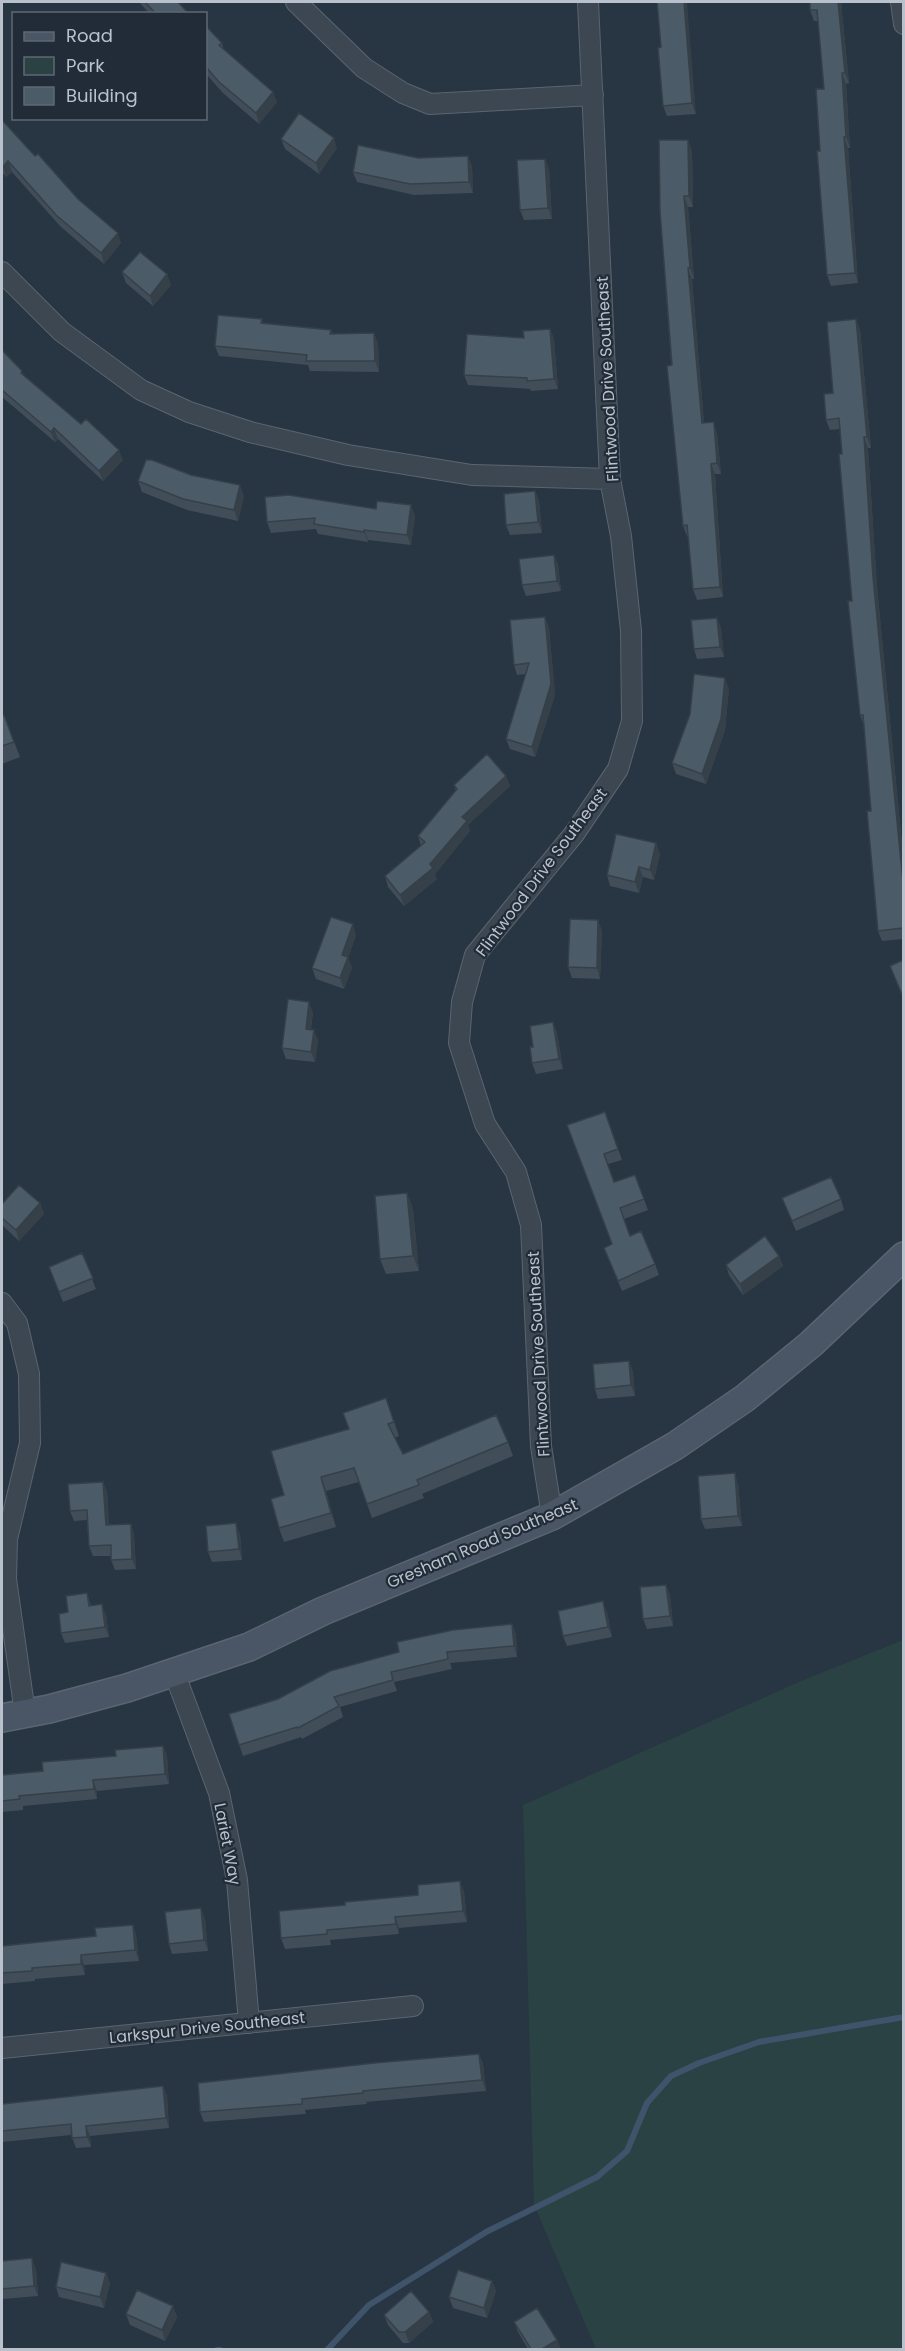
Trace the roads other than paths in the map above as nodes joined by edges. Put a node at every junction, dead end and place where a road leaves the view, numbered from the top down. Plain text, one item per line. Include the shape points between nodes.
1 (296, 2) edge
2 (588, 2) edge
3 (901, 2) edge
4 (903, 24) edge
5 (593, 95) junction
6 (2, 272) edge
7 (610, 479) junction
8 (903, 1256) edge
9 (2, 1303) edge
10 (552, 1516) junction
11 (174, 1672) junction
12 (13, 1715) edge
13 (413, 2006) dead end
14 (249, 2023) junction
15 (2, 2048) edge

1 - 5 street via 364,68 403,93 430,104
2 - 5 street, Flintwood Drive Southeast
3 - 4 street
5 - 7 street, Flintwood Drive Southeast
6 - 7 street via 62,332 141,390 189,412 250,432 348,455 450,472
7 - 10 street, Flintwood Drive Southeast via 621,536 631,631 632,721 618,769 573,834 475,955 462,1002 459,1042 485,1124 516,1173 531,1225 541,1446
8 - 10 street, Gresham Road Southeast via 811,1344 745,1398 675,1446
9 - 12 street via 17,1323 29,1374 30,1443 7,1539
10 - 11 street, Gresham Road Southeast via 323,1611 249,1647
11 - 12 street, Gresham Road Southeast via 128,1688
11 - 14 street, Lariet Way via 219,1793 237,1880
13 - 14 street, Larkspur Drive Southeast
14 - 15 street, Larkspur Drive Southeast

